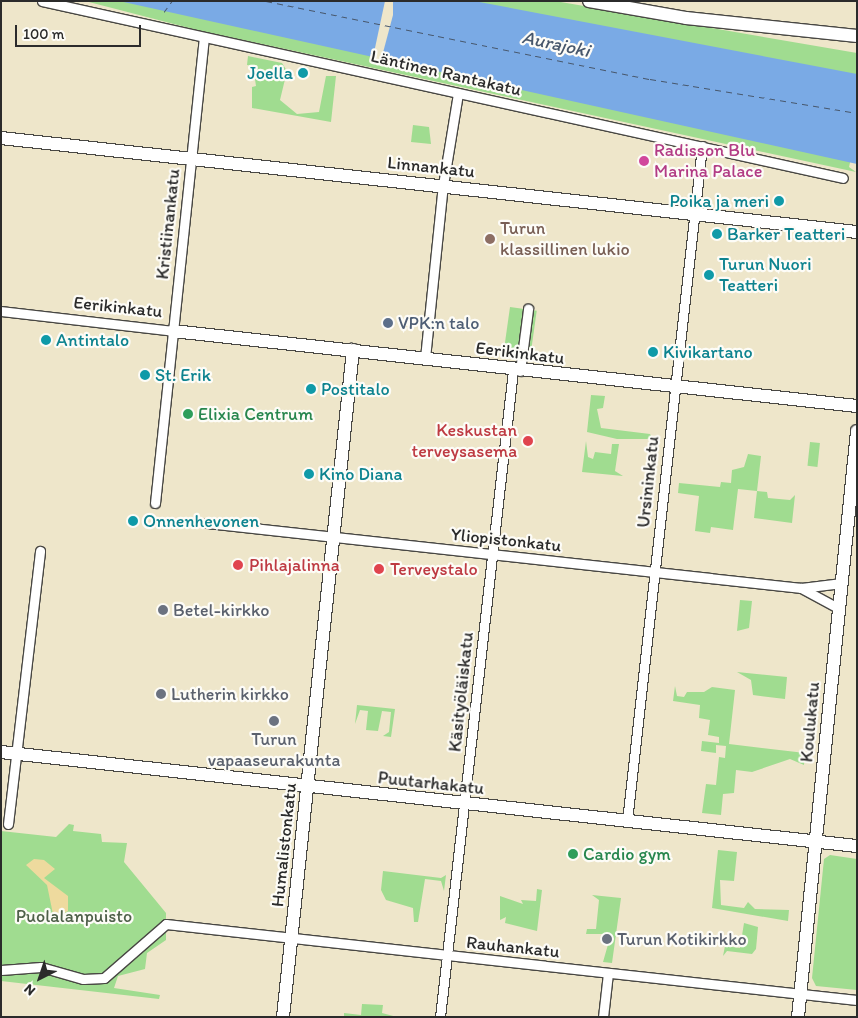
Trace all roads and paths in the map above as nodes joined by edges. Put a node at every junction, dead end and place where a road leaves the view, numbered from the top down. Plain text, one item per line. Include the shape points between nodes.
1 (42, 1) edge
2 (589, 1) edge
3 (857, 36) edge
4 (204, 38) junction
5 (458, 93) junction
6 (1, 138) edge
7 (702, 146) junction
8 (191, 160) junction
9 (843, 178) dead end
10 (443, 185) junction
11 (694, 214) junction
12 (857, 232) edge
13 (528, 309) dead end
14 (1, 311) edge
15 (173, 330) junction
16 (353, 350) junction
17 (425, 358) junction
18 (516, 370) junction
19 (674, 388) junction
20 (857, 406) edge
21 (857, 431) edge
22 (154, 503) dead end
23 (208, 523) dead end
24 (334, 538) junction
25 (40, 551) dead end
26 (493, 555) junction
27 (654, 573) junction
28 (840, 583) junction
29 (801, 588) junction
30 (838, 608) junction
31 (1, 752) edge
32 (18, 755) junction
33 (307, 787) junction
34 (466, 803) junction
35 (627, 821) junction
36 (8, 824) dead end
37 (816, 842) junction
38 (857, 846) edge
39 (291, 938) junction
40 (448, 957) junction
41 (1, 970) edge
42 (608, 973) junction
43 (800, 994) junction
44 (857, 1000) edge
45 (283, 1017) edge
46 (440, 1017) edge
47 (603, 1017) edge
48 (798, 1017) edge

1 - 4 street, Läntinen Rantakatu
2 - 3 street via 686,18
4 - 5 street, Läntinen Rantakatu
4 - 8 street, Kristiinankatu
5 - 7 street, Läntinen Rantakatu
5 - 10 street
6 - 8 street, Linnankatu
7 - 9 street, Läntinen Rantakatu
7 - 11 street, Ursininkatu
8 - 10 street, Linnankatu
8 - 15 street, Kristiinankatu
10 - 11 street, Linnankatu
10 - 17 street
11 - 12 street, Linnankatu
11 - 19 street, Ursininkatu
13 - 18 street, Käsityöläiskatu
14 - 15 street, Eerikinkatu
15 - 16 street, Eerikinkatu
15 - 22 street, Kristiinankatu
16 - 17 street, Eerikinkatu
16 - 24 street, Humalistonkatu
17 - 18 street, Eerikinkatu
18 - 19 street, Eerikinkatu
18 - 26 street, Käsityöläiskatu
19 - 20 street, Eerikinkatu
19 - 27 street, Ursininkatu
21 - 28 street, Koulukatu
23 - 24 street, Yliopistonkatu
24 - 26 street, Yliopistonkatu
24 - 33 street, Humalistonkatu
25 - 32 street
26 - 27 street, Yliopistonkatu
26 - 34 street, Käsityöläiskatu
27 - 29 street, Yliopistonkatu
27 - 35 street, Ursininkatu
28 - 29 street, Yliopistonkatu
28 - 30 street, Koulukatu
29 - 30 street, Yliopistonkatu
30 - 37 street, Koulukatu
31 - 32 street, Puutarhakatu
32 - 33 street, Puutarhakatu
32 - 36 street
33 - 34 street, Puutarhakatu
33 - 39 street, Humalistonkatu
34 - 35 street, Puutarhakatu
34 - 40 street, Käsityöläiskatu
35 - 37 street, Puutarhakatu
37 - 38 street, Puutarhakatu
37 - 43 street, Koulukatu
39 - 40 street, Rauhankatu
39 - 41 street, Rauhankatu via 166,924 104,978 78,978 41,967
39 - 45 street, Humalistonkatu
40 - 42 street, Rauhankatu
40 - 46 street, Käsityöläiskatu
42 - 43 street, Rauhankatu
42 - 47 street
43 - 44 street, Rauhankatu
43 - 48 street, Koulukatu

